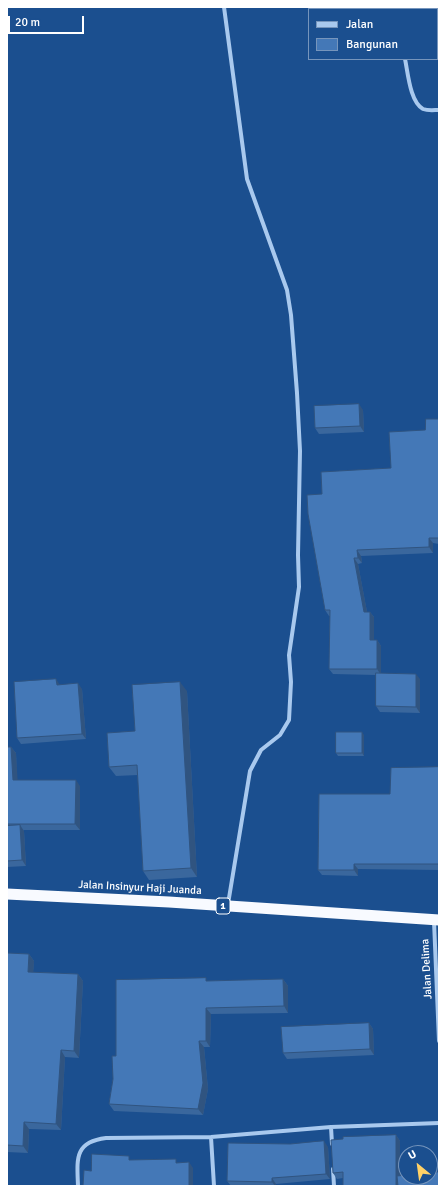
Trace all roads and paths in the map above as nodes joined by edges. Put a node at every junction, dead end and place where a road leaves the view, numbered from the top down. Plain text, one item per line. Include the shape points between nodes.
1 (224, 7) edge
2 (405, 60) edge
3 (439, 110) edge
4 (7, 894) edge
5 (228, 906) junction
6 (436, 920) edge
7 (439, 1041) edge
8 (439, 1123) edge
9 (331, 1127) junction
10 (211, 1137) junction
11 (332, 1149) edge
12 (333, 1164) edge
13 (78, 1186) edge
14 (214, 1186) edge
15 (334, 1186) edge

1 - 5 street via 247,179 287,290 300,451 299,587 289,655 289,720 280,735 260,750 250,771
2 - 3 street via 416,103 427,110
4 - 5 highway, Jalan Insinyur Haji Juanda / 1
5 - 6 highway, Jalan Insinyur Haji Juanda / 1
6 - 7 street, Jalan Delima
8 - 9 street
9 - 10 street
9 - 11 street
10 - 13 street via 95,1139 80,1150 77,1165
10 - 14 street
12 - 15 street

